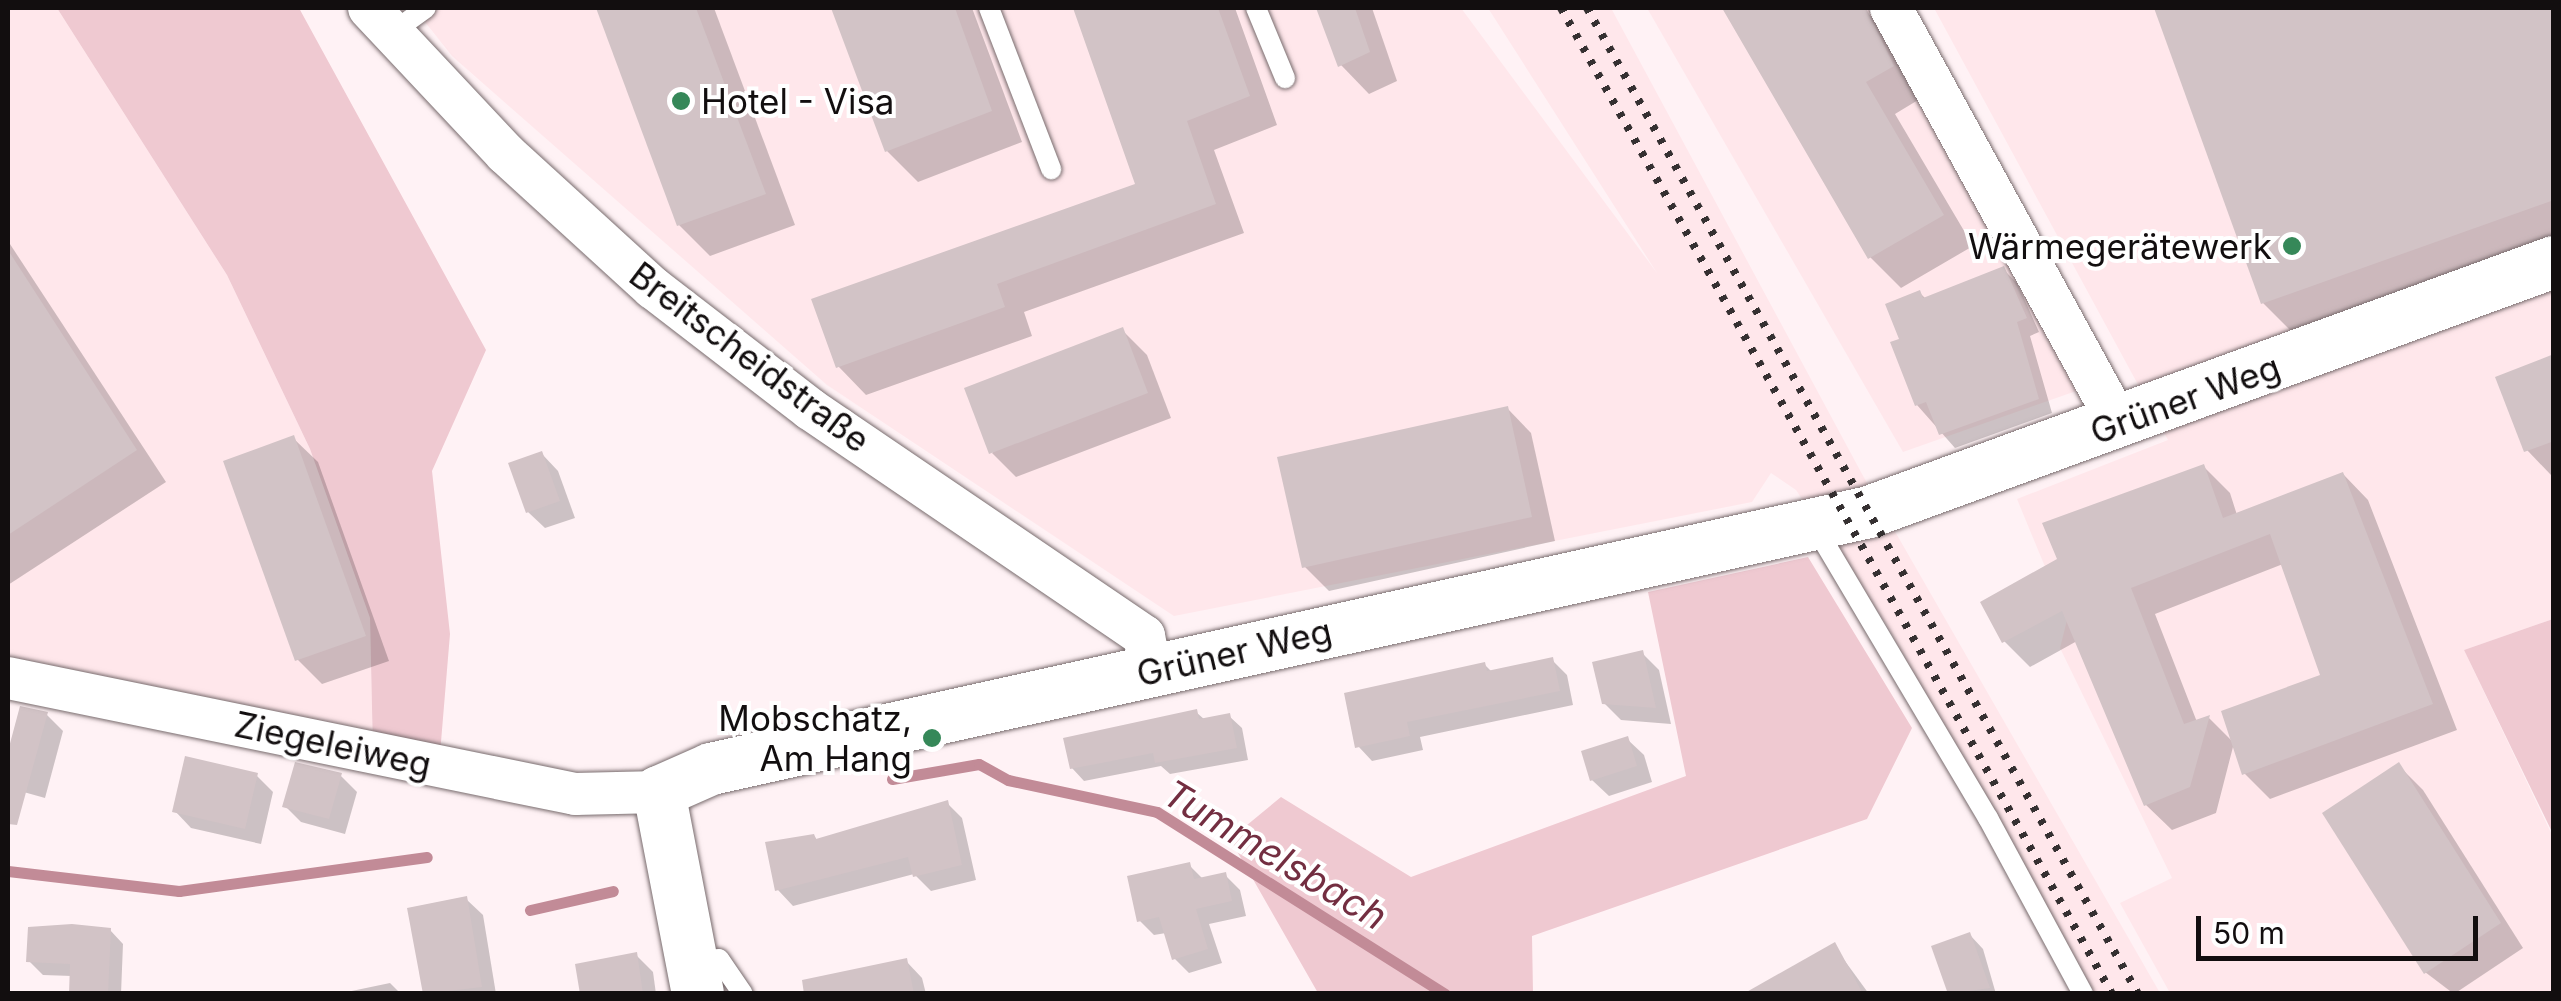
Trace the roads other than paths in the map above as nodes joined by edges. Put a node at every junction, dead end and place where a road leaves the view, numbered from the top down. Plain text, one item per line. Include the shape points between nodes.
1 (426, 8) edge
2 (989, 8) edge
3 (1256, 8) edge
4 (1891, 8) edge
5 (380, 21) edge
6 (1285, 78) dead end
7 (1051, 168) dead end
8 (2554, 262) edge
9 (2119, 424) junction
10 (1813, 524) junction
11 (1152, 671) junction
12 (8, 678) edge
13 (659, 792) junction
14 (695, 977) edge
15 (742, 994) edge
16 (2082, 994) edge

1 - 5 lane
2 - 7 lane
3 - 6 lane
4 - 9 street
5 - 11 street, Breitscheidstraße via 506,154 653,288 810,409 1144,636
8 - 9 street, Grüner Weg
9 - 10 street, Grüner Weg via 1868,512
10 - 11 street, Grüner Weg
10 - 16 lane via 1988,818
11 - 13 street, Grüner Weg via 711,769
12 - 13 street, Ziegeleiweg via 575,794
13 - 14 street
14 - 15 lane via 719,958

